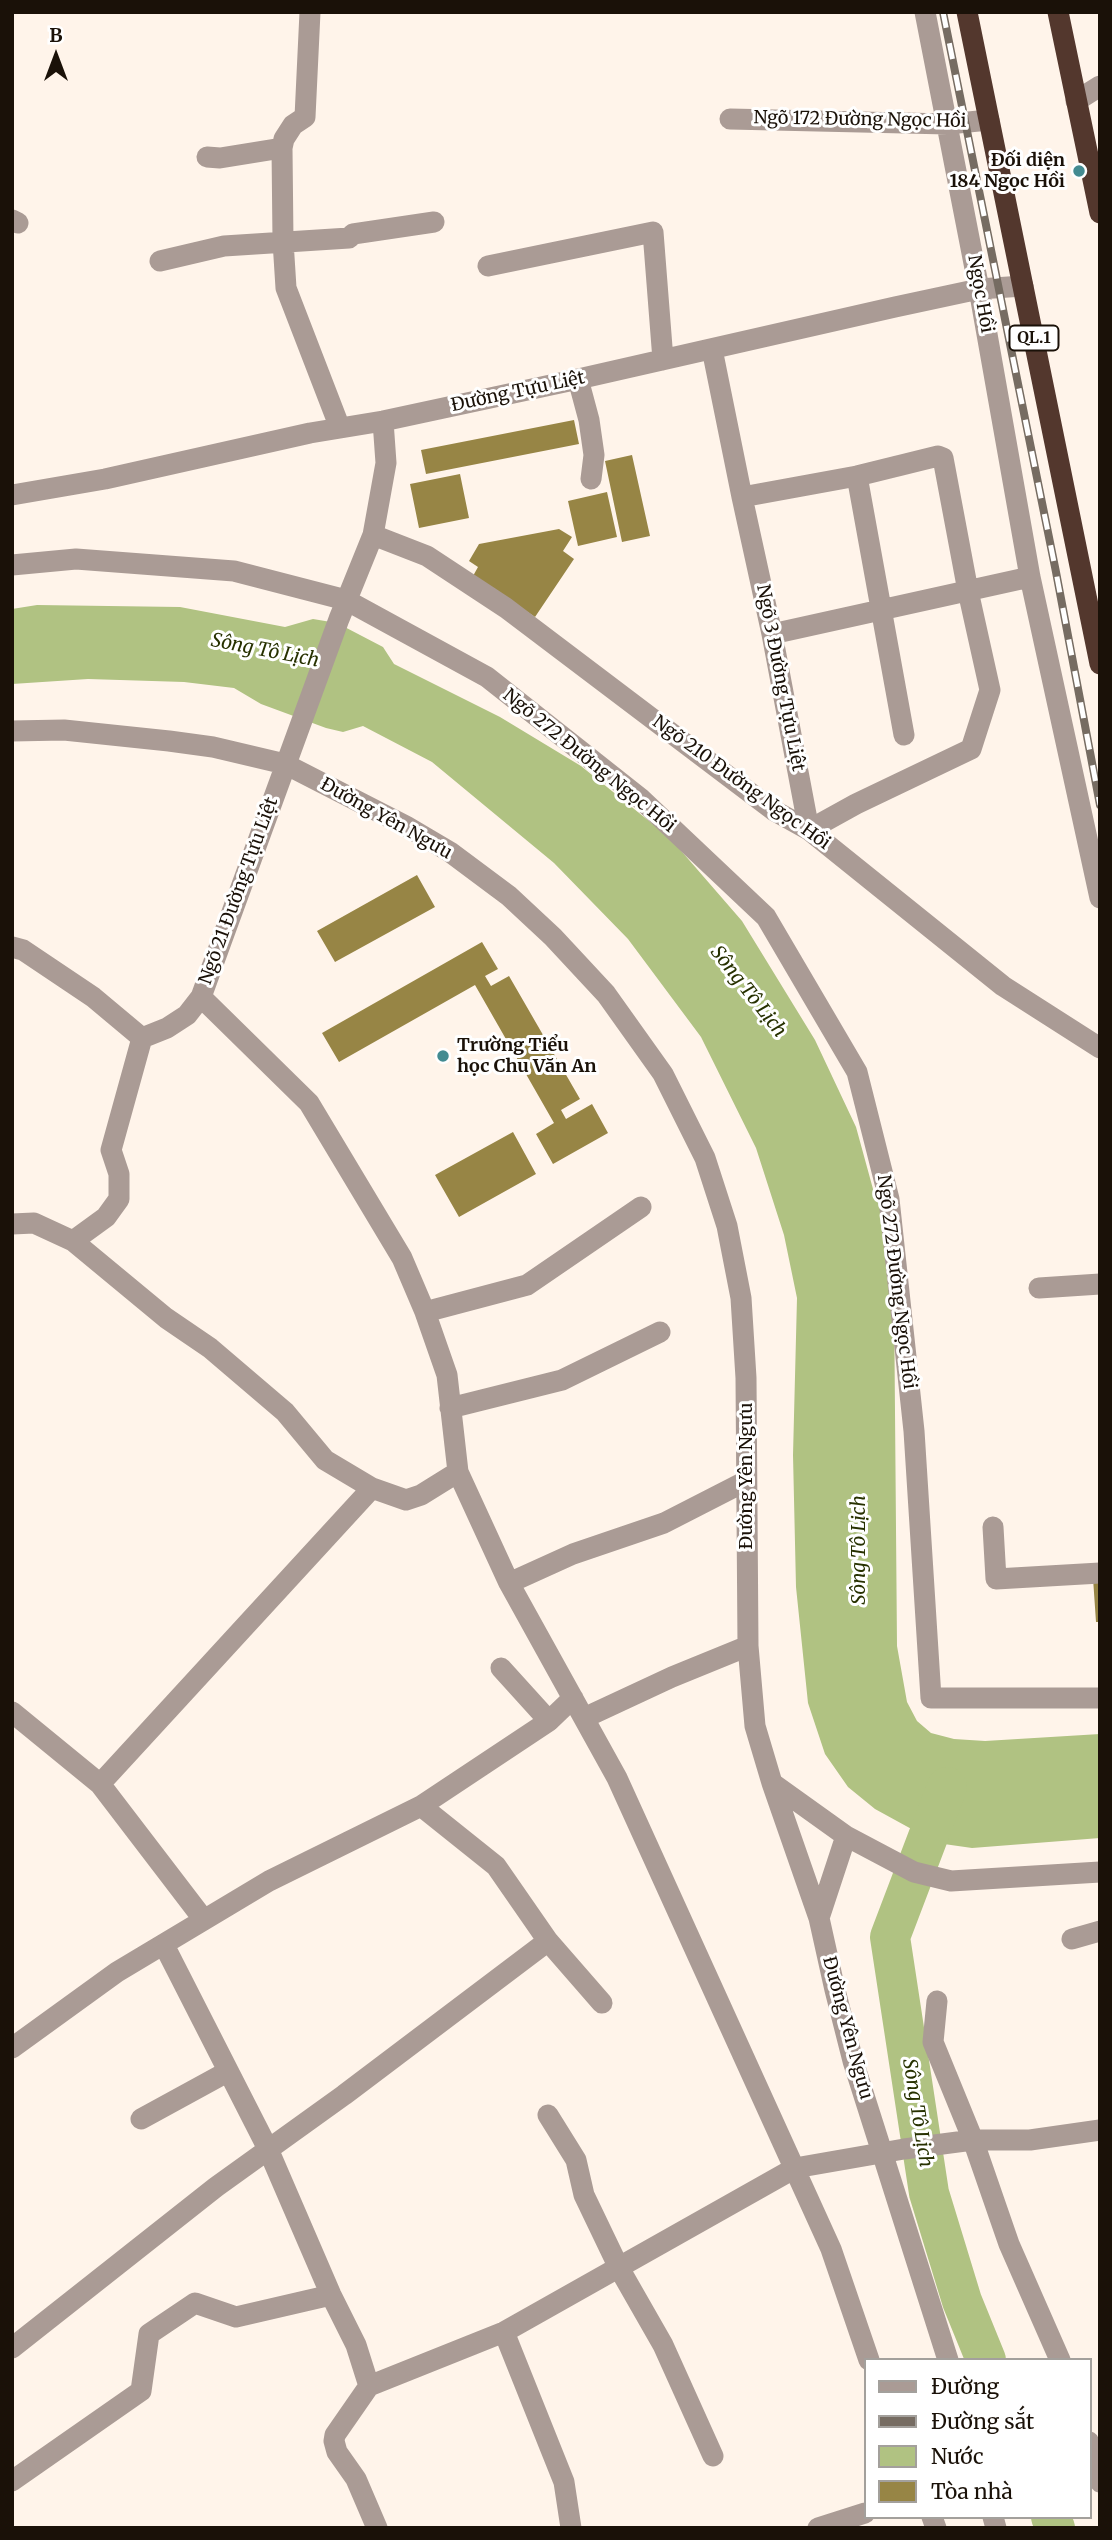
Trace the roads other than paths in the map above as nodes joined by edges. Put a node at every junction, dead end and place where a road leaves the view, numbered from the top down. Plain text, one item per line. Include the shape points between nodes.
1 (310, 12) edge
2 (925, 12) edge
3 (967, 12) edge
4 (1058, 12) edge
5 (1100, 86) edge
6 (1078, 110) junction
7 (730, 119) dead end
8 (989, 120) junction
9 (948, 124) junction
10 (282, 148) junction
11 (207, 157) dead end
12 (1100, 160) edge
13 (1100, 214) edge
14 (434, 222) dead end
15 (283, 241) junction
16 (160, 261) dead end
17 (488, 267) dead end
18 (1023, 286) junction
19 (979, 289) junction
20 (712, 349) junction
21 (663, 360) junction
22 (578, 379) junction
23 (383, 421) junction
24 (340, 428) junction
25 (857, 476) junction
26 (591, 480) dead end
27 (12, 495) edge
28 (742, 497) junction
29 (373, 535) junction
30 (12, 565) edge
31 (1030, 577) junction
32 (968, 591) junction
33 (880, 609) junction
34 (343, 610) junction
35 (772, 634) junction
36 (1100, 664) edge
37 (12, 731) edge
38 (904, 735) dead end
39 (285, 764) junction
40 (810, 830) junction
41 (1100, 898) edge
42 (12, 947) edge
43 (201, 997) junction
44 (142, 1038) junction
45 (1100, 1048) edge
46 (641, 1208) dead end
47 (12, 1224) edge
48 (73, 1241) junction
49 (1100, 1284) edge
50 (1039, 1288) dead end
51 (425, 1312) junction
52 (660, 1332) dead end
53 (450, 1408) junction
54 (458, 1472) junction
55 (746, 1481) junction
56 (372, 1488) junction
57 (993, 1527) dead end
58 (1100, 1573) edge
59 (509, 1583) junction
60 (748, 1646) junction
61 (501, 1668) dead end
62 (573, 1698) junction
63 (1100, 1698) edge
64 (12, 1712) edge
65 (584, 1718) junction
66 (549, 1721) junction
67 (772, 1783) junction
68 (100, 1784) junction
69 (421, 1805) junction
70 (846, 1836) junction
71 (1100, 1872) edge
72 (819, 1918) junction
73 (204, 1920) junction
74 (1100, 1931) edge
75 (1072, 1940) dead end
76 (548, 1941) junction
77 (164, 1945) junction
78 (937, 2001) dead end
79 (602, 2003) dead end
80 (12, 2048) edge
81 (228, 2072) junction
82 (548, 2115) dead end
83 (141, 2119) dead end
84 (1100, 2130) edge
85 (963, 2142) junction
86 (268, 2149) junction
87 (881, 2152) junction
88 (795, 2168) junction
89 (619, 2268) junction
90 (331, 2295) junction
91 (504, 2332) junction
92 (12, 2348) edge
93 (868, 2358) edge
94 (947, 2358) edge
95 (1059, 2358) edge
96 (369, 2386) junction
97 (1091, 2449) edge
98 (713, 2456) dead end
99 (12, 2481) edge
100 (1100, 2482) edge
101 (864, 2513) edge
102 (377, 2528) edge
103 (571, 2528) edge
104 (818, 2528) edge

1 - 10 street via 305,117 293,124
2 - 9 street, Ngọc Hồi
3 - 8 highway, QL.1
4 - 6 highway
5 - 6 street
6 - 12 street via 1093,154
6 - 13 highway
7 - 9 street, Ngõ 172 Đường Ngọc Hồi
8 - 9 street, Ngõ 172 Đường Ngọc Hồi
8 - 18 highway, QL.1
9 - 19 street, Ngọc Hồi
10 - 11 street
10 - 15 street
14 - 15 street via 349,238
15 - 16 street via 224,246
15 - 24 street via 286,288
17 - 21 street via 653,232
18 - 19 street, Đường Tựu Liệt
18 - 36 highway, QL.1
19 - 20 street, Đường Tựu Liệt
19 - 31 street, Ngọc Hồi
20 - 21 street, Đường Tựu Liệt
20 - 28 street, Ngõ 3 Đường Tựu Liệt
21 - 22 street, Đường Tựu Liệt
22 - 23 street, Đường Tựu Liệt
22 - 26 street via 594,455
23 - 24 street, Đường Tựu Liệt
23 - 29 street via 386,463
24 - 27 street, Đường Tựu Liệt via 105,480
25 - 28 street
25 - 32 street via 943,458
25 - 33 street
28 - 35 street, Ngõ 3 Đường Tựu Liệt
29 - 34 street
29 - 40 street, Ngõ 210 Đường Ngọc Hồi via 427,556 506,608 773,810
30 - 34 street via 76,559 234,571
31 - 32 street
31 - 41 street, Ngọc Hồi
32 - 33 street
32 - 40 street via 990,690 971,749
33 - 35 street
33 - 38 street
34 - 39 street, Ngõ 21 Đường Tựu Liệt
34 - 63 street, Ngõ 272 Đường Ngọc Hồi via 487,677 639,798 766,917 857,1072 889,1199 914,1431 930,1698
35 - 40 street, Ngõ 3 Đường Tựu Liệt
37 - 39 street, Đường Yên Ngưu via 64,730 169,741
39 - 43 street, Ngõ 21 Đường Tựu Liệt
39 - 55 street, Đường Yên Ngưu via 406,826 509,896 606,994 663,1074 705,1158 729,1238 741,1298
40 - 45 street, Ngõ 210 Đường Ngọc Hồi via 1003,986
42 - 44 street via 93,997
43 - 44 street, Ngõ 21 Đường Tựu Liệt via 187,1015
43 - 51 street via 309,1103 402,1258
44 - 48 street via 111,1150 120,1174 120,1199 106,1217
46 - 51 street via 527,1285
47 - 48 street via 34,1223
48 - 56 street via 275,1404 325,1460
49 - 50 street
51 - 53 street via 447,1375
52 - 53 street via 562,1380
53 - 54 street
54 - 56 street via 406,1500
54 - 59 street
55 - 59 street via 664,1523 573,1554
55 - 60 street, Đường Yên Ngưu
56 - 68 street
57 - 58 street via 996,1580
59 - 62 street
60 - 65 street
60 - 67 street, Đường Yên Ngưu via 755,1726
61 - 66 street
62 - 65 street
62 - 66 street
64 - 68 street
65 - 88 street via 617,1778
66 - 69 street
67 - 70 street
67 - 72 street, Đường Yên Ngưu
68 - 73 street
69 - 73 street via 269,1881
69 - 76 street via 496,1866
70 - 71 street via 914,1872 951,1881
70 - 72 street
72 - 87 street, Đường Yên Ngưu
73 - 77 street
74 - 75 street
76 - 79 street
76 - 86 street
77 - 80 street via 117,1972
77 - 81 street
78 - 85 street via 933,2042
81 - 83 street
81 - 86 street
82 - 89 street via 576,2160 584,2195
84 - 85 street via 1030,2140
85 - 87 street
85 - 95 street
86 - 90 street
86 - 92 street
87 - 88 street
87 - 94 street, Đường Yên Ngưu
88 - 89 street
88 - 93 street via 831,2249
89 - 91 street
89 - 98 street via 663,2345
90 - 96 street via 356,2345
90 - 99 street via 236,2317 195,2303 149,2334 141,2391
91 - 96 street
91 - 103 street via 564,2482
96 - 102 street via 334,2441
97 - 100 street
101 - 104 street

